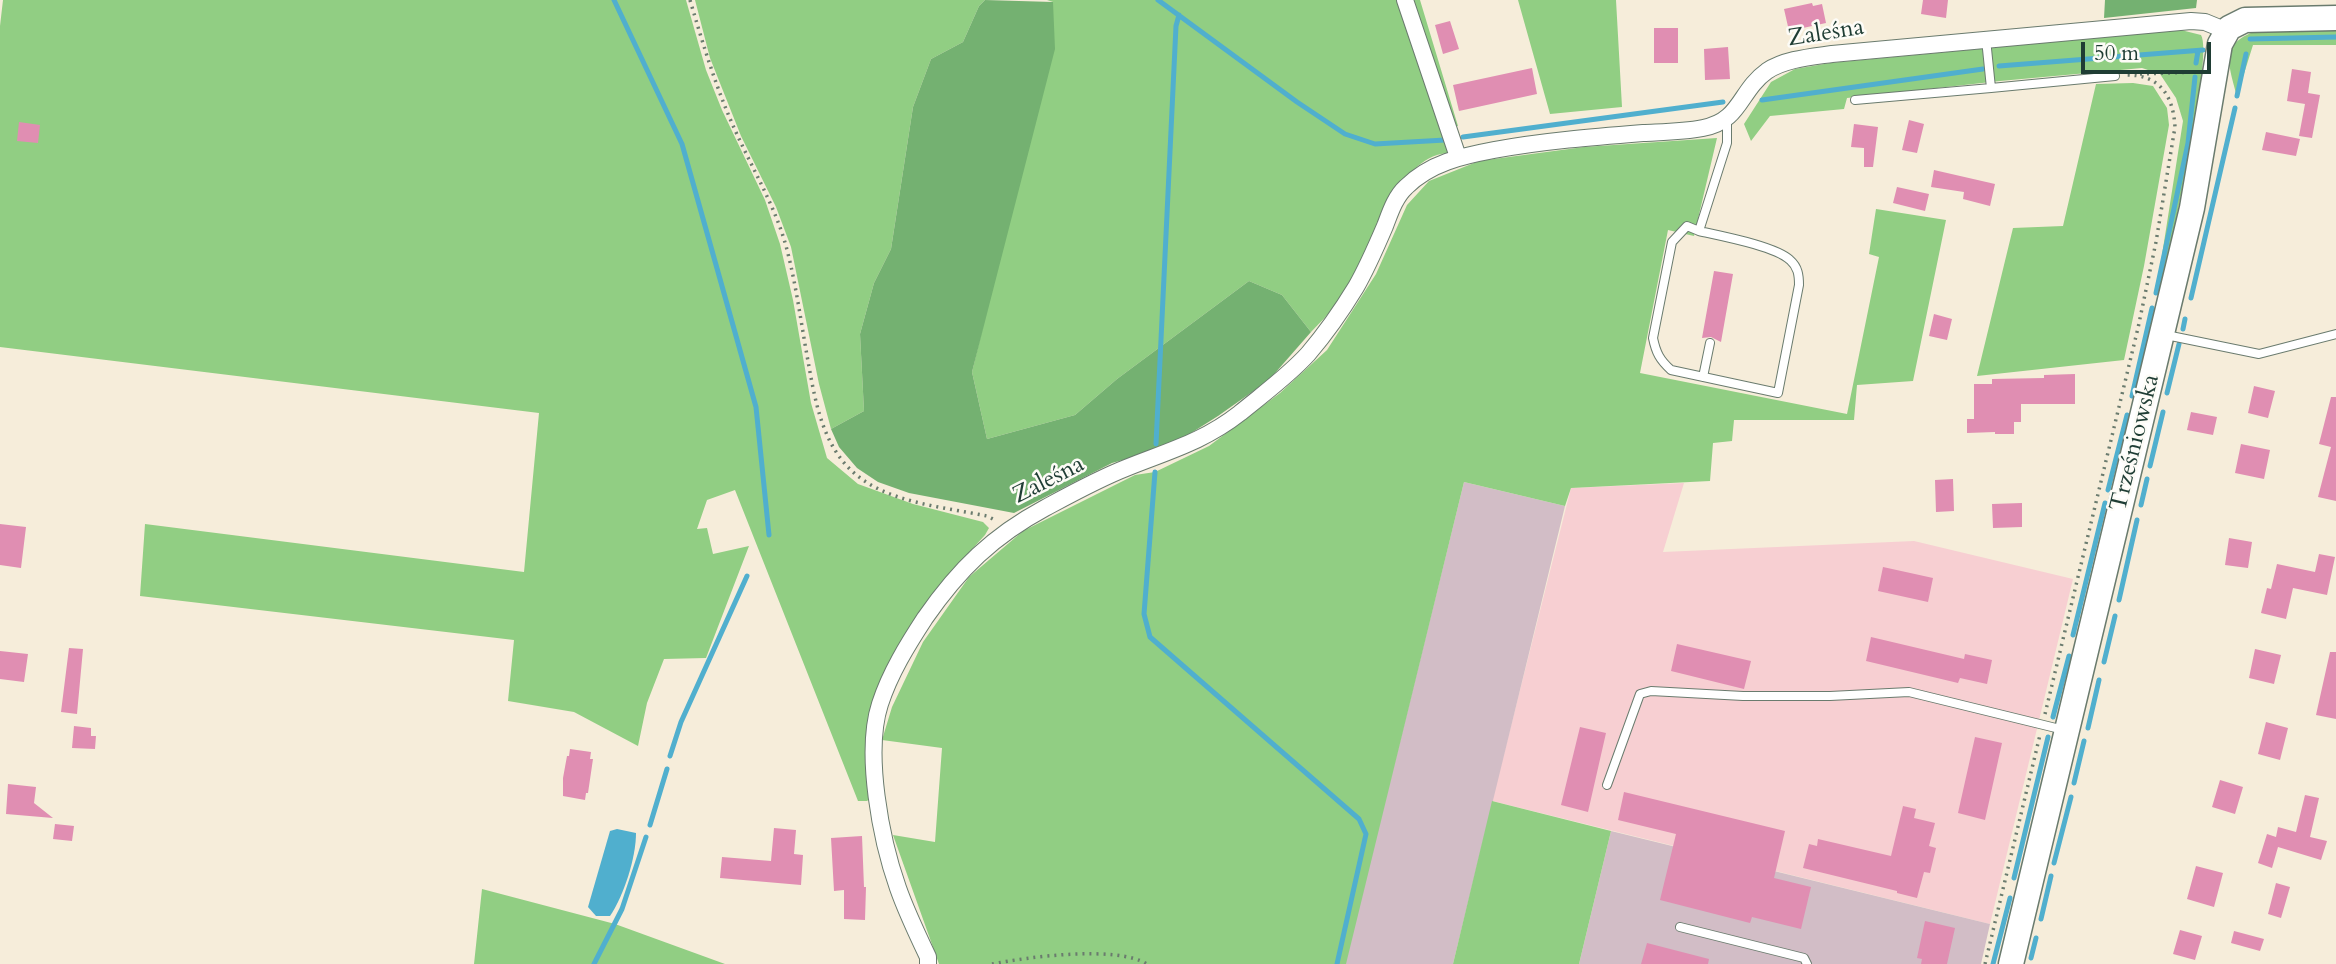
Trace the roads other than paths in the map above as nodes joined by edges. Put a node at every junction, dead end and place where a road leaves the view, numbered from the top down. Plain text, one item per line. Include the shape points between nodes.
1 (1405, 0) edge
2 (2336, 18) edge
3 (2227, 31) junction
4 (1986, 38) junction
5 (2115, 76) road end
6 (1991, 88) junction
7 (1855, 100) dead end
8 (1727, 121) junction
9 (1458, 157) junction
10 (1699, 231) junction
11 (2163, 334) junction
12 (2336, 334) edge
13 (1710, 343) dead end
14 (1703, 377) junction
15 (2067, 731) junction
16 (1607, 785) dead end
17 (1680, 928) dead end
18 (928, 964) edge
19 (1807, 964) edge
20 (2011, 964) edge

1 - 9 street
2 - 3 main road via 2249,19
3 - 4 street, Zaleśna via 2191,21
3 - 11 main road, Trześniowska via 2220,44 2199,176
4 - 6 lane
4 - 8 street, Zaleśna via 1790,61 1756,81
5 - 6 lane
6 - 7 lane
8 - 9 street, Zaleśna via 1703,128 1562,140
8 - 10 lane via 1727,144
9 - 18 street, Zaleśna via 1423,173 1404,188 1356,287 1307,355 1279,381 1208,434 1124,469 1009,527 957,575 915,632 880,704 874,731 877,797 886,842
10 - 14 lane via 1687,226 1672,242 1653,338 1656,352 1671,370
10 - 14 lane via 1779,252 1799,273 1777,393
11 - 12 lane via 2259,354
11 - 15 main road, Trześniowska
13 - 14 lane
15 - 16 lane via 1909,692 1743,696 1651,691 1640,694
15 - 20 main road, Trześniowska
17 - 19 lane via 1804,958

